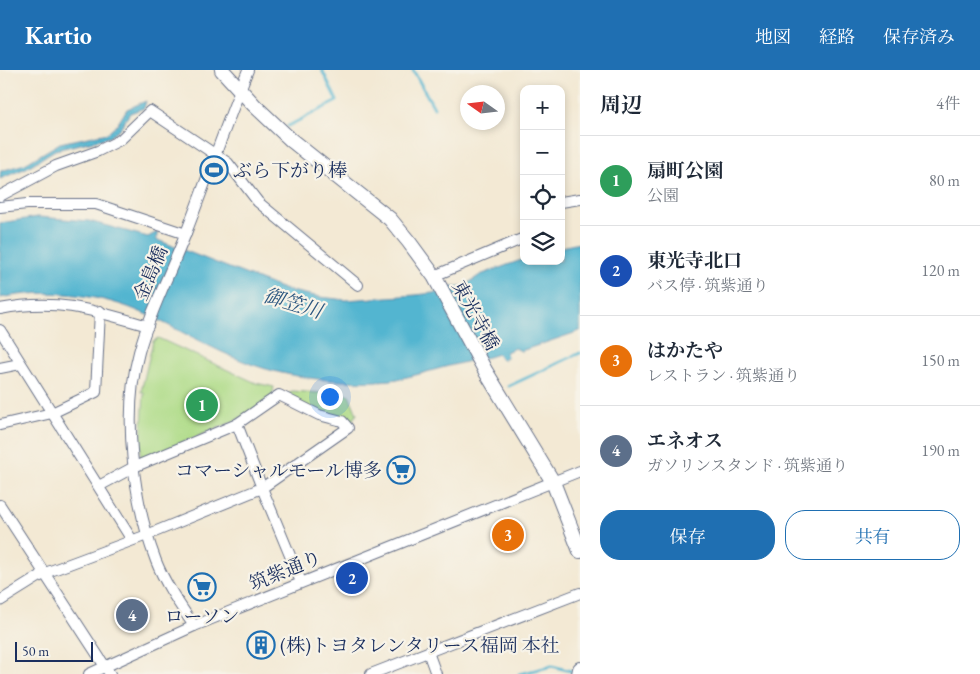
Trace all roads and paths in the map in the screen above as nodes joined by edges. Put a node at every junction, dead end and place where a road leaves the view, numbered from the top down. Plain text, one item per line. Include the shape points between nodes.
1 (222, 70) edge
2 (248, 70) edge
3 (240, 90) junction
4 (216, 155) junction
5 (0, 196) edge
6 (580, 199) edge
7 (565, 201) edge
8 (0, 206) edge
9 (186, 234) junction
10 (520, 240) edge
11 (434, 276) junction
12 (358, 285) dead end
13 (0, 309) edge
14 (100, 311) junction
15 (148, 326) junction
16 (0, 330) edge
17 (20, 364) junction
18 (0, 368) edge
19 (52, 413) junction
20 (238, 424) junction
21 (0, 425) edge
22 (134, 467) junction
23 (580, 471) edge
24 (553, 482) junction
25 (99, 486) junction
26 (262, 488) junction
27 (0, 505) edge
28 (147, 535) junction
29 (132, 540) junction
30 (580, 548) edge
31 (45, 573) junction
32 (301, 582) junction
33 (580, 593) edge
34 (0, 601) edge
35 (194, 626) junction
36 (428, 652) junction
37 (107, 670) edge
38 (89, 674) edge
39 (371, 674) edge
40 (436, 674) edge

1 - 3 main road, 東光寺橋
2 - 3 street, 金島橋
3 - 4 street, 金島橋
3 - 11 main road, 東光寺橋 via 291,140 390,219
4 - 5 street via 150,111 120,140 56,166
4 - 9 street, 金島橋
4 - 12 street via 228,164 258,202
6 - 7 street
8 - 9 street via 96,204
9 - 15 street, 金島橋
10 - 11 street
11 - 24 main road, 東光寺橋 via 486,372
13 - 14 street via 58,305
14 - 15 street
14 - 19 street via 96,392
15 - 22 street, 金島橋 via 137,361 131,400
16 - 17 street
17 - 18 street
17 - 19 street
19 - 21 street
19 - 25 street
20 - 22 street
20 - 26 street
20 - 26 street via 279,396 320,415 342,421 348,428
22 - 25 street
22 - 28 street, 金島橋
23 - 24 street, 筑紫通り
24 - 30 main road, 東光寺橋
24 - 32 street, 筑紫通り
25 - 29 street
26 - 28 street
26 - 32 street
27 - 31 street
28 - 29 street
28 - 35 street, 金島橋 via 156,562
29 - 31 street
31 - 34 street
31 - 37 street
32 - 35 street, 筑紫通り
33 - 36 street
35 - 37 street, 筑紫通り
36 - 39 street
36 - 40 street
37 - 38 street, 筑紫通り

